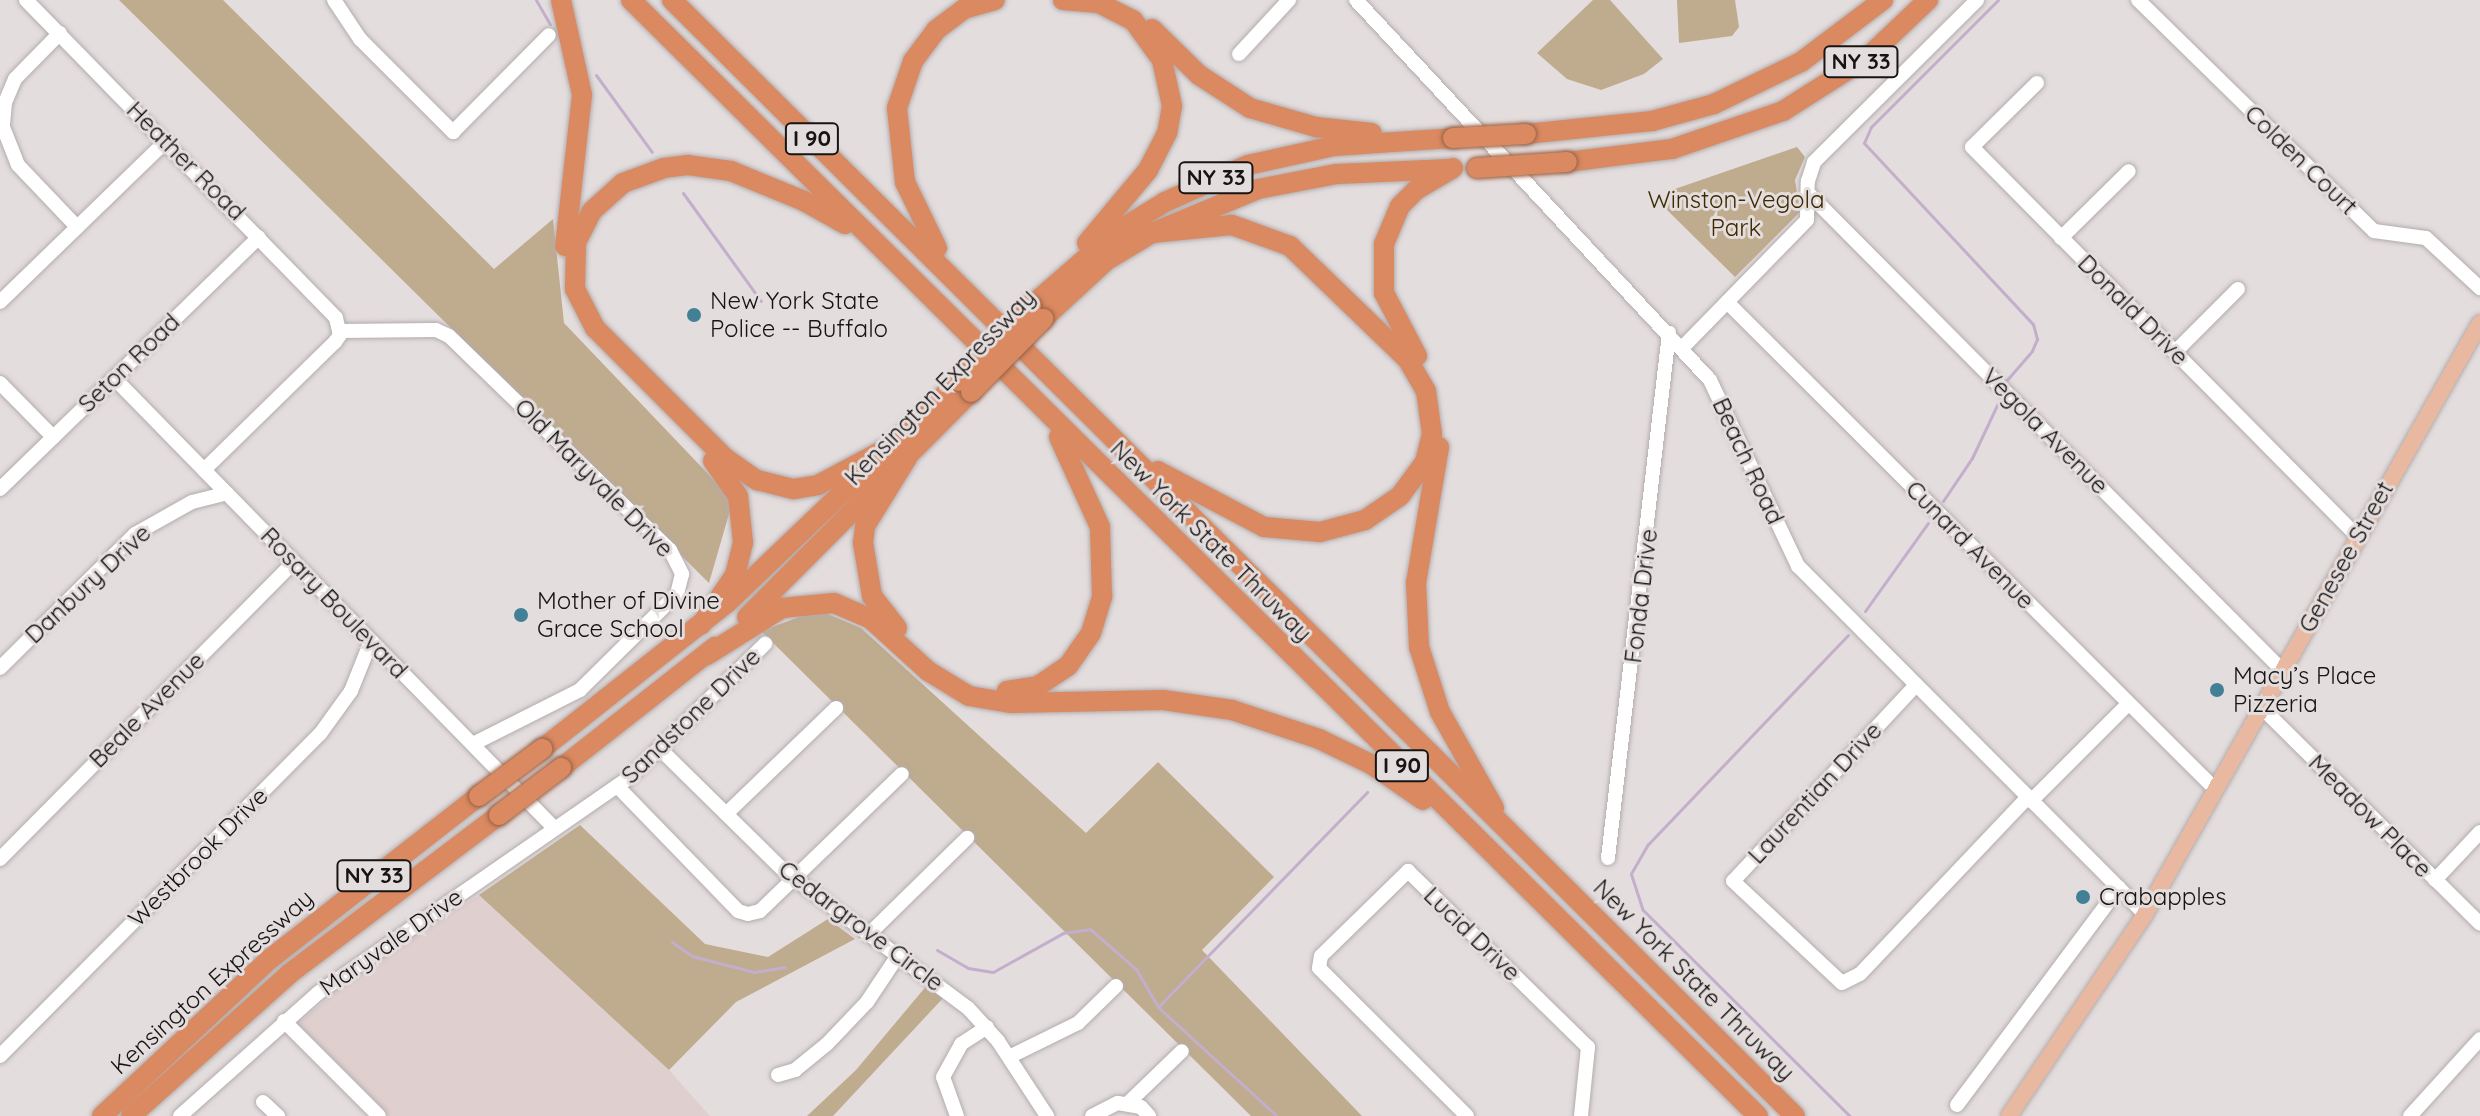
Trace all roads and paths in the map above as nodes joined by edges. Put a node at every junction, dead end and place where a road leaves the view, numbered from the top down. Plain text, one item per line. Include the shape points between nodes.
1 (26, 0) edge
2 (334, 0) edge
3 (561, 0) edge
4 (631, 0) edge
5 (672, 0) edge
6 (995, 0) edge
7 (1063, 0) edge
8 (1116, 0) edge
9 (1289, 0) edge
10 (1356, 0) edge
11 (1883, 0) edge
12 (1928, 0) edge
13 (1977, 0) edge
14 (2138, 0) edge
15 (60, 33) junction
16 (549, 35) dead end
17 (1239, 54) dead end
18 (2037, 83) dead end
19 (1444, 139) junction
20 (166, 141) junction
21 (1453, 168) junction
22 (2129, 171) dead end
23 (1808, 193) junction
24 (77, 227) junction
25 (1152, 233) junction
26 (259, 237) junction
27 (2061, 238) junction
28 (878, 245) junction
29 (954, 276) junction
30 (2480, 288) edge
31 (2238, 289) dead end
32 (0, 302) edge
33 (1727, 302) junction
34 (1039, 306) junction
35 (2480, 323) edge
36 (339, 329) junction
37 (1669, 333) junction
38 (1683, 347) junction
39 (2175, 352) junction
40 (114, 378) junction
41 (0, 383) edge
42 (1047, 416) junction
43 (53, 437) junction
44 (901, 451) junction
45 (1131, 455) junction
46 (204, 470) junction
47 (0, 489) edge
48 (227, 493) junction
49 (2357, 536) junction
50 (294, 562) junction
51 (701, 625) junction
52 (371, 641) junction
53 (765, 644) dead end
54 (707, 655) junction
55 (0, 668) edge
56 (2282, 670) junction
57 (1916, 685) junction
58 (2128, 704) junction
59 (2261, 707) junction
60 (836, 708) dead end
61 (473, 744) junction
62 (660, 749) junction
63 (902, 774) dead end
64 (617, 786) junction
65 (2213, 787) junction
66 (2030, 799) junction
67 (726, 814) junction
68 (554, 828) junction
69 (1467, 830) junction
70 (2480, 832) edge
71 (1510, 835) junction
72 (967, 838) dead end
73 (1608, 858) dead end
74 (0, 859) edge
75 (793, 878) junction
76 (2435, 880) junction
77 (2119, 888) junction
78 (2145, 914) junction
79 (2480, 924) edge
80 (868, 935) junction
81 (899, 954) junction
82 (1116, 986) dead end
83 (284, 1021) junction
84 (987, 1027) junction
85 (2480, 1039) edge
86 (1182, 1051) dead end
87 (0, 1056) edge
88 (1009, 1057) junction
89 (778, 1075) dead end
90 (263, 1102) dead end
91 (1127, 1104) junction
92 (1957, 1105) dead end
93 (102, 1116) edge
94 (131, 1116) edge
95 (180, 1116) edge
96 (278, 1116) edge
97 (379, 1116) edge
98 (957, 1116) edge
99 (1047, 1116) edge
100 (1092, 1116) edge
101 (1149, 1116) edge
102 (1467, 1116) edge
103 (1581, 1116) edge
104 (1758, 1116) edge
105 (1795, 1116) edge
106 (2009, 1116) edge
107 (2410, 1116) edge

1 - 15 street, Heather Road
2 - 16 street via 360,39 453,132
3 - 51 highway via 582,95 563,257 571,306 587,331 722,469 742,508 737,567
4 - 28 highway, New York State Thruway / I 90
5 - 29 highway, New York State Thruway / I 90
6 - 29 highway via 964,9 936,30 913,61 897,108 905,182 924,228
7 - 34 highway via 1099,3 1133,20 1162,60 1172,106 1164,141 1148,170
8 - 19 highway via 1139,15 1199,75 1250,108 1316,127
9 - 17 street
10 - 37 street, Beach Road
11 - 19 highway, Kensington Expressway / NY 33, bridge via 1801,62 1714,104 1652,121
12 - 21 highway, Kensington Expressway / NY 33, bridge via 1868,57 1783,111 1672,149
13 - 23 street via 1814,162
14 - 30 street, Colden Court via 2374,231 2426,238
15 - 20 street, Heather Road
15 - 24 street via 15,79 5,102 3,127 18,165
18 - 27 street, Donald Drive via 1972,147
19 - 34 highway, Kensington Expressway / NY 33 via 1334,146 1248,165 1165,202 1116,232
20 - 24 street
20 - 26 street, Heather Road
21 - 25 highway, Kensington Expressway / NY 33 via 1300,179 1258,189
21 - 71 highway via 1400,206 1388,227 1381,276 1391,313 1433,385 1440,419 1416,583 1419,647 1454,741
22 - 27 street
23 - 33 street via 1807,220
23 - 56 street, Vegola Avenue
24 - 32 street
25 - 34 highway, Kensington Expressway / NY 33
25 - 45 highway via 1232,225 1290,246 1408,360 1426,391 1432,434 1425,462 1400,496 1365,520 1320,532 1284,532 1241,519
26 - 36 street, Heather Road via 332,312
26 - 40 street, Seton Road
27 - 39 street, Donald Drive
28 - 42 highway, New York State Thruway / I 90
28 - 44 highway via 771,185 731,171 688,165 644,175 601,200 582,226 572,275 577,300 595,328 725,458 757,480 794,489 818,485
29 - 45 highway, New York State Thruway / I 90
31 - 39 street
33 - 38 street
33 - 58 street, Cunard Avenue
34 - 44 highway, Kensington Expressway / NY 33, bridge
35 - 49 main road, Genesee Street
36 - 46 street via 335,342
36 - 61 street, Old Maryvale Drive via 436,330 449,336 670,550 682,574 677,594 580,690
37 - 38 street, Beach Road
37 - 73 street, Fonda Drive
38 - 57 street, Beach Road via 1710,380 1798,566
39 - 49 street, Donald Drive
40 - 43 street, Seton Road
40 - 46 street, Rosary Boulevard
41 - 43 street
42 - 44 highway via 1100,527 1104,573 1097,616 1082,649 1068,666 1038,686 997,692 949,676 890,621 872,596 863,560 865,526
42 - 69 highway, New York State Thruway / I 90
43 - 47 street, Seton Road
44 - 51 highway, Kensington Expressway / NY 33
44 - 54 highway, Kensington Expressway / NY 33
45 - 71 highway, New York State Thruway / I 90
46 - 48 street, Rosary Boulevard
48 - 50 street, Rosary Boulevard
48 - 55 street, Danbury Drive via 192,502 135,534
49 - 56 main road, Genesee Street
50 - 52 street, Rosary Boulevard
50 - 74 street, Beale Avenue
51 - 93 highway, Kensington Expressway / NY 33, bridge via 270,959
52 - 61 street, Rosary Boulevard
52 - 87 street, Westbrook Drive via 351,691 320,734
53 - 62 street, Sandstone Drive
54 - 69 highway via 782,608 834,603 871,619 928,671 969,696 1011,703 1163,700 1256,717 1371,764
54 - 94 highway, Kensington Expressway / NY 33, bridge via 289,974
56 - 59 main road, Genesee Street
57 - 66 street, Beach Road
57 - 66 street, Laurentian Drive via 1733,881 1842,983 1860,974
58 - 65 street, Cunard Avenue
58 - 66 street
59 - 65 main road, Genesee Street
59 - 76 street, Meadow Place
60 - 67 street
61 - 68 street, Rosary Boulevard
62 - 64 street, Sandstone Drive
62 - 67 street, Cedargrove Circle
63 - 75 street, Sandstone Drive
64 - 68 street, Maryvale Drive
64 - 75 street, Sandstone Drive via 738,911 760,911
65 - 78 main road, Genesee Street
66 - 77 street, Beach Road
67 - 75 street, Cedargrove Circle
68 - 83 street, Maryvale Drive
69 - 104 highway, New York State Thruway / I 90
70 - 76 street
71 - 105 highway, New York State Thruway / I 90
72 - 80 street
75 - 80 street, Cedargrove Circle
76 - 79 street, Meadow Place
77 - 78 street, Beach Road
77 - 92 street
78 - 106 main road, Genesee Street
80 - 81 street, Cedargrove Circle
81 - 84 street, Cedargrove Circle
81 - 89 street via 867,1002 827,1044 795,1070
82 - 88 street via 1078,1023
83 - 95 street, Maryvale Drive
83 - 97 street
84 - 88 street, Cedargrove Circle
84 - 98 street via 961,1044 943,1077
85 - 107 street
86 - 91 street
88 - 99 street, Cedargrove Circle
90 - 96 street
91 - 100 street
91 - 101 street
102 - 103 street, Lucid Drive via 1319,968 1321,956 1408,871 1588,1047

